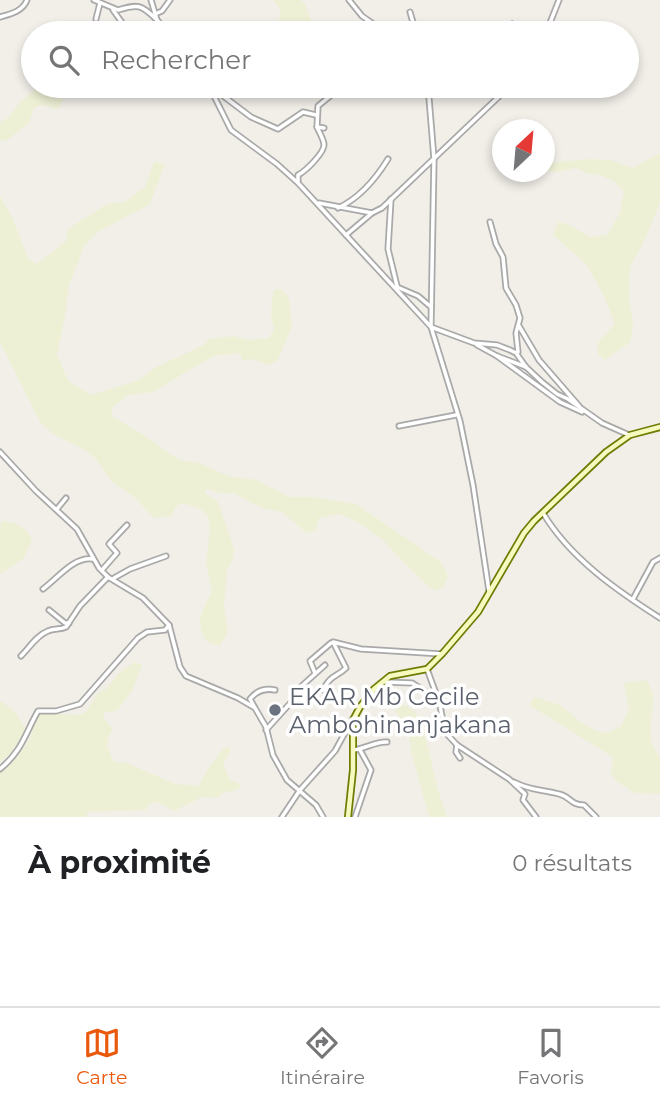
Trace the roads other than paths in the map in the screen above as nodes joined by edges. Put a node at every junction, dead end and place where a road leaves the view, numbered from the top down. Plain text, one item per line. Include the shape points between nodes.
1 (27, 0) edge
2 (94, 0) edge
3 (151, 0) edge
4 (170, 0) edge
5 (349, 0) edge
6 (559, 0) edge
7 (100, 3) junction
8 (113, 10) junction
9 (410, 12) dead end
10 (155, 14) junction
11 (0, 17) edge
12 (96, 19) dead end
13 (157, 20) joint
14 (121, 21) edge
15 (369, 21) edge
16 (413, 21) edge
17 (551, 21) edge
18 (215, 98) edge
19 (226, 98) edge
20 (328, 98) edge
21 (429, 98) edge
22 (498, 98) edge
23 (316, 115) junction
24 (317, 127) junction
25 (324, 128) dead end
26 (388, 159) dead end
27 (434, 159) junction
28 (298, 183) junction
29 (391, 199) junction
30 (317, 203) junction
31 (338, 208) junction
32 (372, 213) junction
33 (490, 222) dead end
34 (346, 235) junction
35 (391, 285) junction
36 (397, 286) junction
37 (431, 307) junction
38 (518, 324) junction
39 (431, 327) junction
40 (474, 343) junction
41 (497, 356) junction
42 (526, 367) junction
43 (584, 412) junction
44 (456, 415) junction
45 (399, 426) dead end
46 (660, 427) edge
47 (630, 436) junction
48 (0, 452) edge
49 (66, 498) dead end
50 (57, 509) junction
51 (543, 513) junction
52 (127, 525) dead end
53 (166, 556) dead end
54 (660, 558) edge
55 (93, 559) junction
56 (102, 570) junction
57 (111, 578) junction
58 (43, 589) dead end
59 (489, 593) junction
60 (633, 599) junction
61 (49, 610) dead end
62 (660, 618) edge
63 (69, 623) junction
64 (169, 625) junction
65 (331, 643) junction
66 (442, 654) junction
67 (21, 656) dead end
68 (325, 665) dead end
69 (427, 669) junction
70 (315, 673) junction
71 (383, 682) junction
72 (275, 690) dead end
73 (323, 690) dead end
74 (439, 700) junction
75 (255, 708) junction
76 (352, 720) junction
77 (266, 730) junction
78 (387, 742) dead end
79 (457, 745) junction
80 (353, 750) junction
81 (360, 750) junction
82 (460, 758) dead end
83 (0, 769) edge
84 (509, 779) junction
85 (300, 790) junction
86 (282, 817) edge
87 (323, 817) edge
88 (348, 817) edge
89 (355, 817) edge
90 (536, 817) edge
91 (596, 817) edge

1 - 11 street via 19,10
2 - 7 street
3 - 10 street
4 - 10 street
5 - 15 street
6 - 17 street
7 - 8 street
7 - 12 street
8 - 13 street via 140,6
8 - 14 street
9 - 16 street
10 - 13 street
18 - 28 street via 231,130
19 - 23 street via 278,129 303,112
20 - 23 street
21 - 27 street
22 - 27 street
23 - 24 street
24 - 25 street
24 - 28 street via 323,150 308,170 298,175
26 - 31 street via 353,201
27 - 29 street
27 - 37 street
28 - 30 street
29 - 32 street
29 - 36 street via 388,249
30 - 31 street
30 - 34 street
31 - 32 street
32 - 34 street
33 - 38 street via 503,257 506,288 520,318
34 - 35 street
35 - 36 street
35 - 39 street
36 - 37 street
37 - 39 street
38 - 42 street via 516,349
38 - 43 street via 539,360
39 - 40 street
39 - 44 street
40 - 41 street
40 - 42 street via 510,350
41 - 42 street
41 - 43 street via 560,402
42 - 43 street
43 - 47 street
44 - 45 street
44 - 59 street via 473,485
46 - 47 street
47 - 51 street via 606,452
48 - 50 street
49 - 50 street
50 - 55 street via 77,529
51 - 59 street via 524,533
51 - 60 street via 556,535 585,564
52 - 56 street via 109,544 116,555
53 - 57 street
54 - 60 street via 653,562
55 - 56 street
55 - 58 street via 76,561
56 - 57 street
57 - 63 street via 80,606
57 - 64 street via 143,598
59 - 66 street
60 - 62 street
61 - 63 street
63 - 67 street via 40,636
64 - 75 street via 186,676
64 - 83 street via 138,638 80,704 38,711 24,743
65 - 66 street
65 - 70 street via 310,661
65 - 73 street via 346,668
66 - 69 street
68 - 70 street
69 - 71 street via 390,676
69 - 74 street
70 - 77 street
71 - 74 street via 412,683
71 - 76 street
72 - 75 street via 253,696
74 - 79 street via 445,732
75 - 77 street
76 - 80 street
76 - 85 street via 335,751
77 - 85 street via 287,780
78 - 81 street
79 - 82 street
79 - 84 street
80 - 81 street
80 - 88 street
81 - 89 street via 371,770
84 - 90 street via 525,794 523,800
84 - 91 street via 528,789 562,794
85 - 86 street
85 - 87 street

